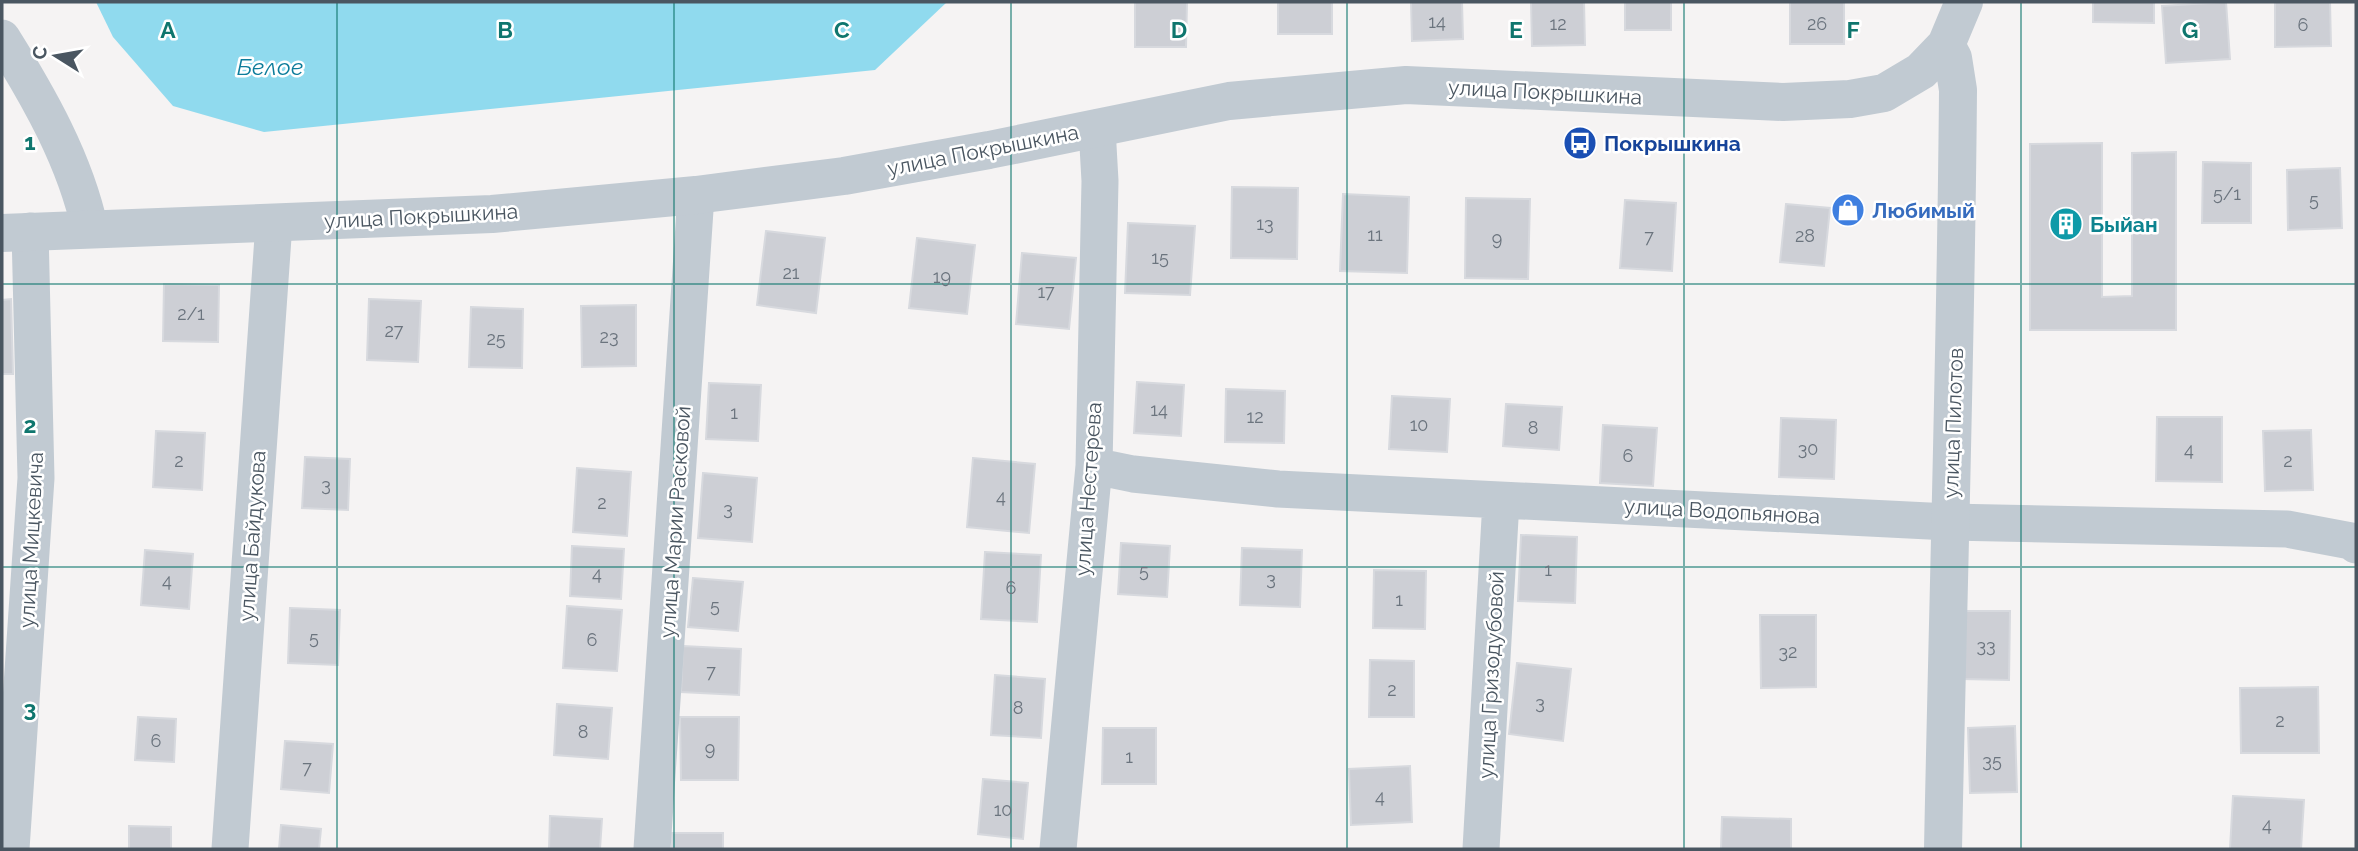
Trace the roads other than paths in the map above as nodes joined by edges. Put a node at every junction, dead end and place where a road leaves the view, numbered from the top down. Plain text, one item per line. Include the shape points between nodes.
1 (1964, 2) edge
2 (2, 38) edge
3 (1946, 44) junction
4 (1097, 128) junction
5 (696, 195) junction
6 (274, 223) junction
7 (90, 229) junction
8 (16, 232) edge
9 (1094, 466) junction
10 (1501, 501) junction
11 (1949, 522) junction
12 (2353, 543) edge
13 (11, 849) edge
14 (230, 849) edge
15 (652, 849) edge
16 (1058, 849) edge
17 (1481, 849) edge
18 (1943, 849) edge

1 - 3 street
2 - 7 street via 71,163
3 - 4 street, улица Покрышкина via 1921,71 1884,93 1850,99 1771,102 1406,85 1229,101
3 - 11 street, улица Пилотов via 1958,90
4 - 5 street, улица Покрышкина via 844,176
4 - 9 street, улица Нестерева
5 - 6 street, улица Покрышкина via 492,214
5 - 15 street, улица Марии Расковой
6 - 7 street, улица Покрышкина
6 - 14 street, улица Байдукова
7 - 8 street, улица Покрышкина
8 - 13 street, улица Мицкевича via 36,478
9 - 10 street, улица Водопьянова via 1278,489
9 - 16 street, улица Нестерева
10 - 11 street, улица Водопьянова
10 - 17 street, улица Гризодубовой
11 - 12 street, улица Водопьянова via 2287,529
11 - 18 street, улица Пилотов

